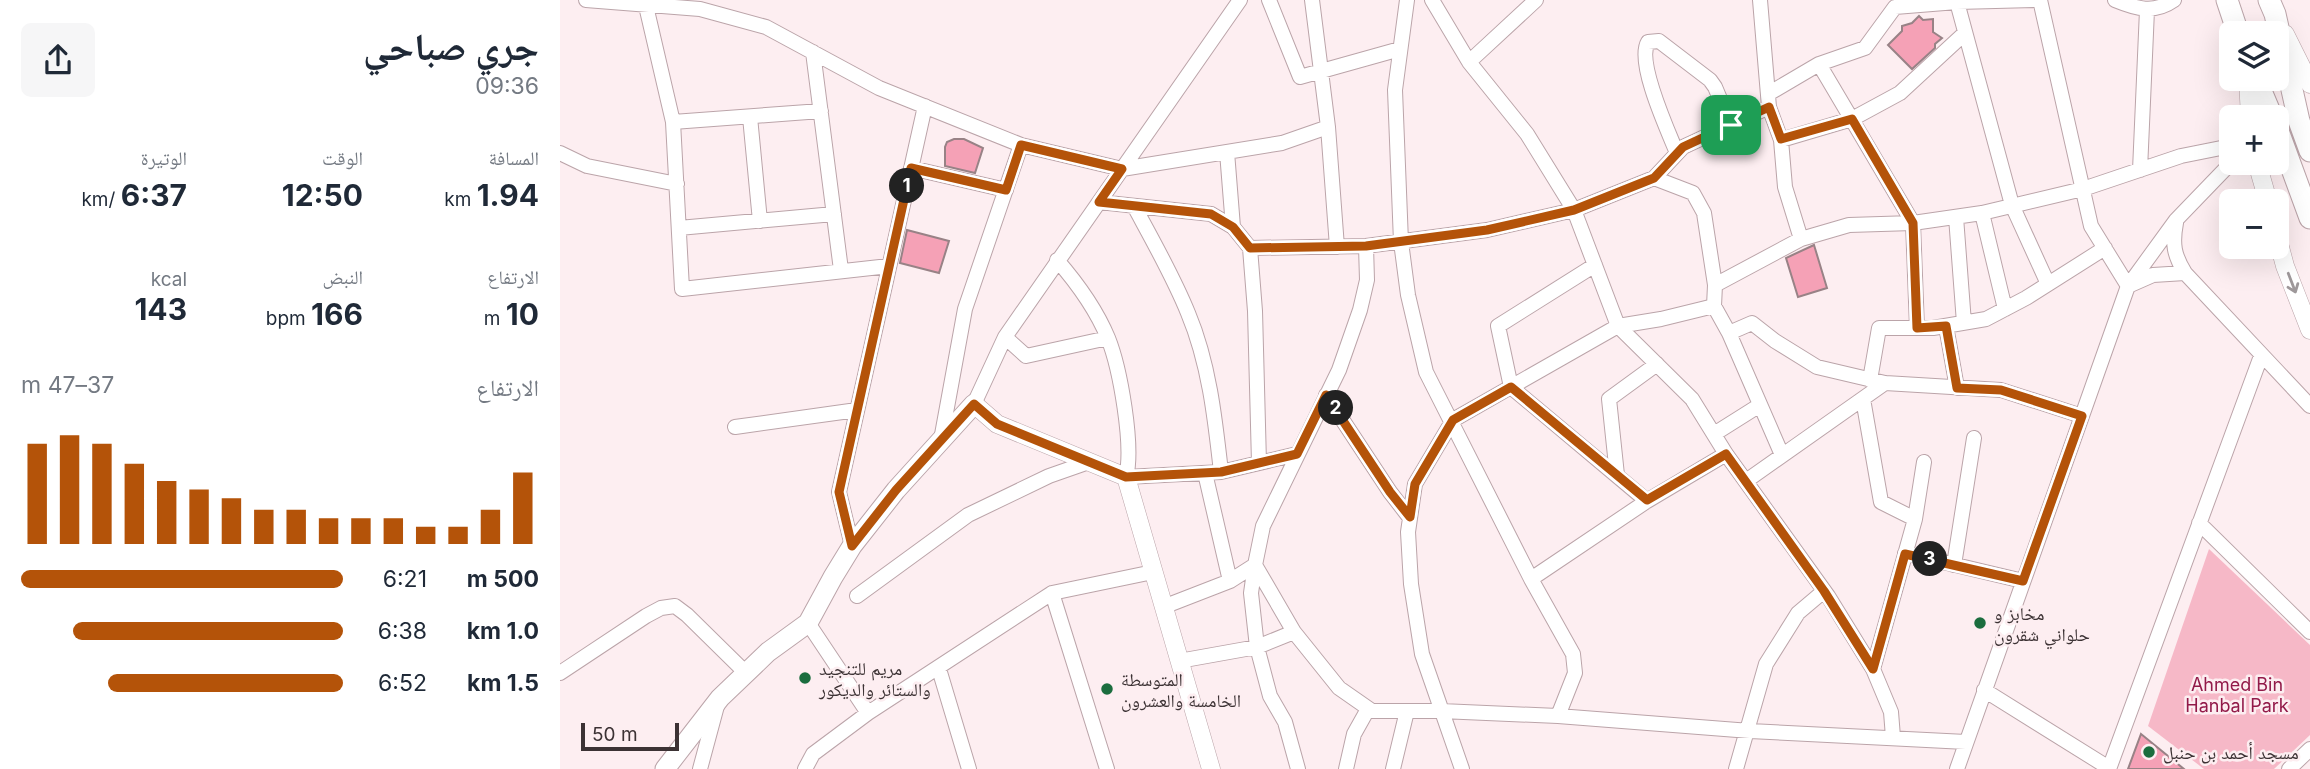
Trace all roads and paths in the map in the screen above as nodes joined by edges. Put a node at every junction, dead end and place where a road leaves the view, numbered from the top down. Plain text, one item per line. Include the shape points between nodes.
1 (586, 0) edge
2 (1240, 0) edge
3 (1269, 0) edge
4 (1312, 0) edge
5 (1407, 0) edge
6 (1432, 0) edge
7 (1536, 0) edge
8 (1760, 0) edge
9 (2037, 0) edge
10 (2115, 0) edge
11 (2174, 0) edge
12 (2227, 0) edge
13 (1982, 1) edge
14 (1957, 2) edge
15 (646, 6) junction
16 (2272, 7) edge
17 (2147, 10) junction
18 (2234, 21) edge
19 (1965, 33) junction
20 (1400, 49) junction
21 (813, 52) junction
22 (1469, 62) junction
23 (1819, 64) junction
24 (1322, 71) junction
25 (2310, 84) edge
26 (1768, 101) junction
27 (925, 106) junction
28 (821, 111) junction
29 (750, 117) junction
30 (1852, 119) junction
31 (673, 122) junction
32 (1731, 125) junction
33 (1328, 127) junction
34 (1781, 139) junction
35 (1021, 145) junction
36 (2219, 148) edge
37 (2310, 151) edge
38 (1227, 152) junction
39 (560, 153) edge
40 (1677, 153) junction
41 (2289, 161) edge
42 (911, 168) junction
43 (1122, 169) junction
44 (2140, 170) junction
45 (2219, 175) edge
46 (1654, 178) junction
47 (677, 184) junction
48 (2082, 188) junction
49 (1006, 190) junction
50 (1099, 202) junction
51 (2012, 205) junction
52 (1134, 206) junction
53 (1574, 210) junction
54 (1982, 213) junction
55 (834, 214) junction
56 (1956, 217) junction
57 (2310, 218) edge
58 (2176, 220) junction
59 (760, 221) junction
60 (1913, 223) junction
61 (1233, 227) junction
62 (679, 228) junction
63 (1801, 239) junction
64 (1401, 242) junction
65 (1366, 246) junction
66 (1337, 247) junction
67 (1250, 248) junction
68 (2105, 248) junction
69 (2283, 259) edge
70 (1057, 260) junction
71 (1595, 265) junction
72 (889, 266) junction
73 (841, 270) junction
74 (2185, 273) junction
75 (2048, 284) junction
76 (1715, 285) junction
77 (2128, 286) junction
78 (1714, 306) junction
79 (2005, 309) junction
80 (1964, 323) junction
81 (1618, 326) junction
82 (1946, 326) junction
83 (1917, 328) junction
84 (2310, 330) edge
85 (1729, 333) junction
86 (1005, 337) junction
87 (1108, 338) junction
88 (2261, 356) junction
89 (1657, 364) junction
90 (1870, 380) junction
91 (1885, 383) junction
92 (1511, 387) junction
93 (1957, 388) junction
94 (1326, 395) junction
95 (1863, 399) junction
96 (974, 404) junction
97 (1760, 405) junction
98 (2310, 406) edge
99 (858, 410) junction
100 (2082, 416) junction
101 (1453, 420) junction
102 (734, 427) dead end
103 (1714, 434) junction
104 (1974, 438) dead end
105 (941, 441) junction
106 (1297, 454) junction
107 (1726, 454) junction
108 (1782, 455) junction
109 (1089, 462) junction
110 (1924, 462) dead end
111 (1259, 463) junction
112 (1221, 472) junction
113 (1205, 473) junction
114 (1617, 475) junction
115 (1126, 477) junction
116 (1746, 481) junction
117 (1647, 500) junction
118 (1410, 517) junction
119 (1915, 519) junction
120 (2199, 523) junction
121 (852, 546) junction
122 (1905, 554) junction
123 (1255, 565) junction
124 (1954, 565) junction
125 (1153, 572) junction
126 (1531, 579) junction
127 (1230, 581) junction
128 (2023, 581) junction
129 (1824, 591) junction
130 (1052, 593) junction
131 (857, 596) dead end
132 (1164, 607) junction
133 (808, 623) junction
134 (1294, 632) junction
135 (2310, 632) edge
136 (1257, 647) junction
137 (1179, 661) junction
138 (939, 669) junction
139 (1873, 669) junction
140 (560, 673) edge
141 (746, 673) junction
142 (1984, 690) junction
143 (720, 698) junction
144 (1368, 709) junction
145 (1407, 711) junction
146 (1441, 711) junction
147 (869, 713) junction
148 (1558, 716) junction
149 (1746, 731) junction
150 (1893, 737) junction
151 (1966, 742) junction
152 (2310, 749) edge
153 (665, 769) edge
154 (699, 769) edge
155 (805, 769) edge
156 (969, 769) edge
157 (1107, 769) edge
158 (1211, 769) edge
159 (1298, 769) edge
160 (1346, 769) edge
161 (1394, 769) edge
162 (1462, 769) edge
163 (1736, 769) edge
164 (1957, 769) edge
165 (2109, 769) edge
166 (2289, 769) edge

1 - 15 street
2 - 43 street
3 - 24 street via 1300,77
4 - 24 street
5 - 20 street
6 - 22 street
7 - 22 street
8 - 26 street
9 - 13 street
9 - 48 street
10 - 17 street
11 - 17 street
12 - 18 main road
13 - 14 street
14 - 19 street
14 - 23 street via 1895,7 1866,48
15 - 21 street via 700,9 766,27
15 - 31 street
16 - 25 street
16 - 37 main road
17 - 44 street
19 - 30 street via 1899,93
19 - 51 street
20 - 24 street
20 - 64 street via 1395,90
21 - 27 street
21 - 28 street
22 - 53 street via 1527,134
23 - 26 street
23 - 30 street
24 - 33 street
26 - 32 street
26 - 34 street
27 - 35 street
27 - 42 street
28 - 29 street
28 - 55 street
29 - 31 street
29 - 59 street
30 - 34 street
30 - 60 street
31 - 47 street
32 - 40 street
32 - 40 street via 1710,80 1659,41 1648,42 1644,51 1648,75
33 - 38 street via 1282,143
33 - 66 street
34 - 63 street via 1785,187
35 - 43 street
35 - 49 street
36 - 44 street
38 - 43 street
38 - 61 street
39 - 47 street via 587,166
40 - 46 street
41 - 57 main road
42 - 49 street
42 - 72 street
43 - 50 street
44 - 48 street
45 - 58 street
46 - 53 street
46 - 76 street via 1693,193 1704,212
47 - 62 street
48 - 51 street
48 - 68 street via 2091,226
49 - 105 street via 965,309
50 - 52 street
50 - 70 street
51 - 54 street
51 - 75 street
52 - 61 street via 1211,214
52 - 112 street via 1189,314 1213,401
53 - 64 street via 1487,230
53 - 71 street
54 - 56 street
54 - 79 street
55 - 59 street
55 - 73 street
56 - 60 street
56 - 80 street
58 - 74 street via 2172,243
58 - 77 street
59 - 62 street
60 - 63 street via 1849,225
60 - 83 street
61 - 67 street
62 - 73 street via 682,289
63 - 76 street
64 - 65 street
64 - 101 street via 1426,372
65 - 66 street
65 - 94 street via 1367,280 1360,310
66 - 67 street
67 - 111 street
68 - 75 street
68 - 77 street
69 -> 84 street
70 - 86 street
70 - 87 street via 1080,288
71 - 81 street
71 - 92 street via 1498,326
72 - 73 street
72 - 99 street
74 - 77 street via 2153,275
74 - 88 street
75 - 79 street
76 - 78 street
77 - 100 street
78 - 81 street
78 - 85 street
79 - 80 street
80 - 82 street
81 - 89 street
81 - 92 street
82 - 83 street
82 - 93 street
83 - 90 street via 1879,328
85 - 90 street via 1752,323 1817,367
85 - 97 street
86 - 87 street via 1026,356
86 - 96 street
87 - 115 street via 1126,414 1130,463
88 - 98 street
88 - 120 street
89 - 103 street via 1692,399
89 - 114 street via 1609,399
90 - 91 street
91 - 93 street
91 - 95 street
92 - 101 street
92 - 114 street
93 - 100 street via 2001,390
94 - 106 street
94 - 118 street
95 - 108 street
95 - 119 street via 1881,502
96 - 105 main road
96 - 109 street via 997,424
97 - 103 street
97 - 108 street
99 - 102 street
99 - 121 street via 839,492
100 - 128 street
101 - 118 street via 1415,484
101 - 126 street
103 - 107 street
104 - 124 street
105 - 121 main road
106 - 111 street
106 - 123 street via 1263,526
107 - 116 street
107 - 117 street
108 - 116 street
109 - 115 street
109 - 131 street via 968,515
110 - 119 street
111 - 112 street
112 - 113 street
113 - 115 street
113 - 127 street
114 - 117 street
115 - 125 street
116 - 129 street
117 - 126 street
118 - 146 street via 1411,584 1422,654
119 - 122 street
120 - 135 street
120 - 165 street
121 - 133 main road
122 - 124 street
122 - 139 street
123 - 127 street
123 - 134 street
123 - 136 street via 1251,593
124 - 128 street
125 - 130 street
125 - 132 street
126 - 148 street via 1573,654 1575,673
127 - 132 street
128 - 142 street
129 - 139 street
129 - 149 street via 1798,613 1774,647
130 - 138 street
130 - 157 street
132 - 137 street
133 - 141 main road
133 - 147 street
134 - 136 street
134 - 144 street via 1339,688
136 - 137 street
136 - 159 street via 1269,696 1285,722
137 - 158 street
138 - 147 street
138 - 156 street
139 - 150 street via 1891,712
140 - 141 street via 646,616 675,606
141 - 143 main road
142 - 151 street
142 - 165 street
143 - 153 main road
143 - 154 street
144 - 145 street
144 - 160 street via 1354,734
145 - 146 street
145 - 161 street
146 - 148 street
146 - 162 street
147 - 155 street via 813,754
148 - 149 street
149 - 150 street
149 - 163 street
150 - 151 street
151 - 164 street
152 - 166 street

